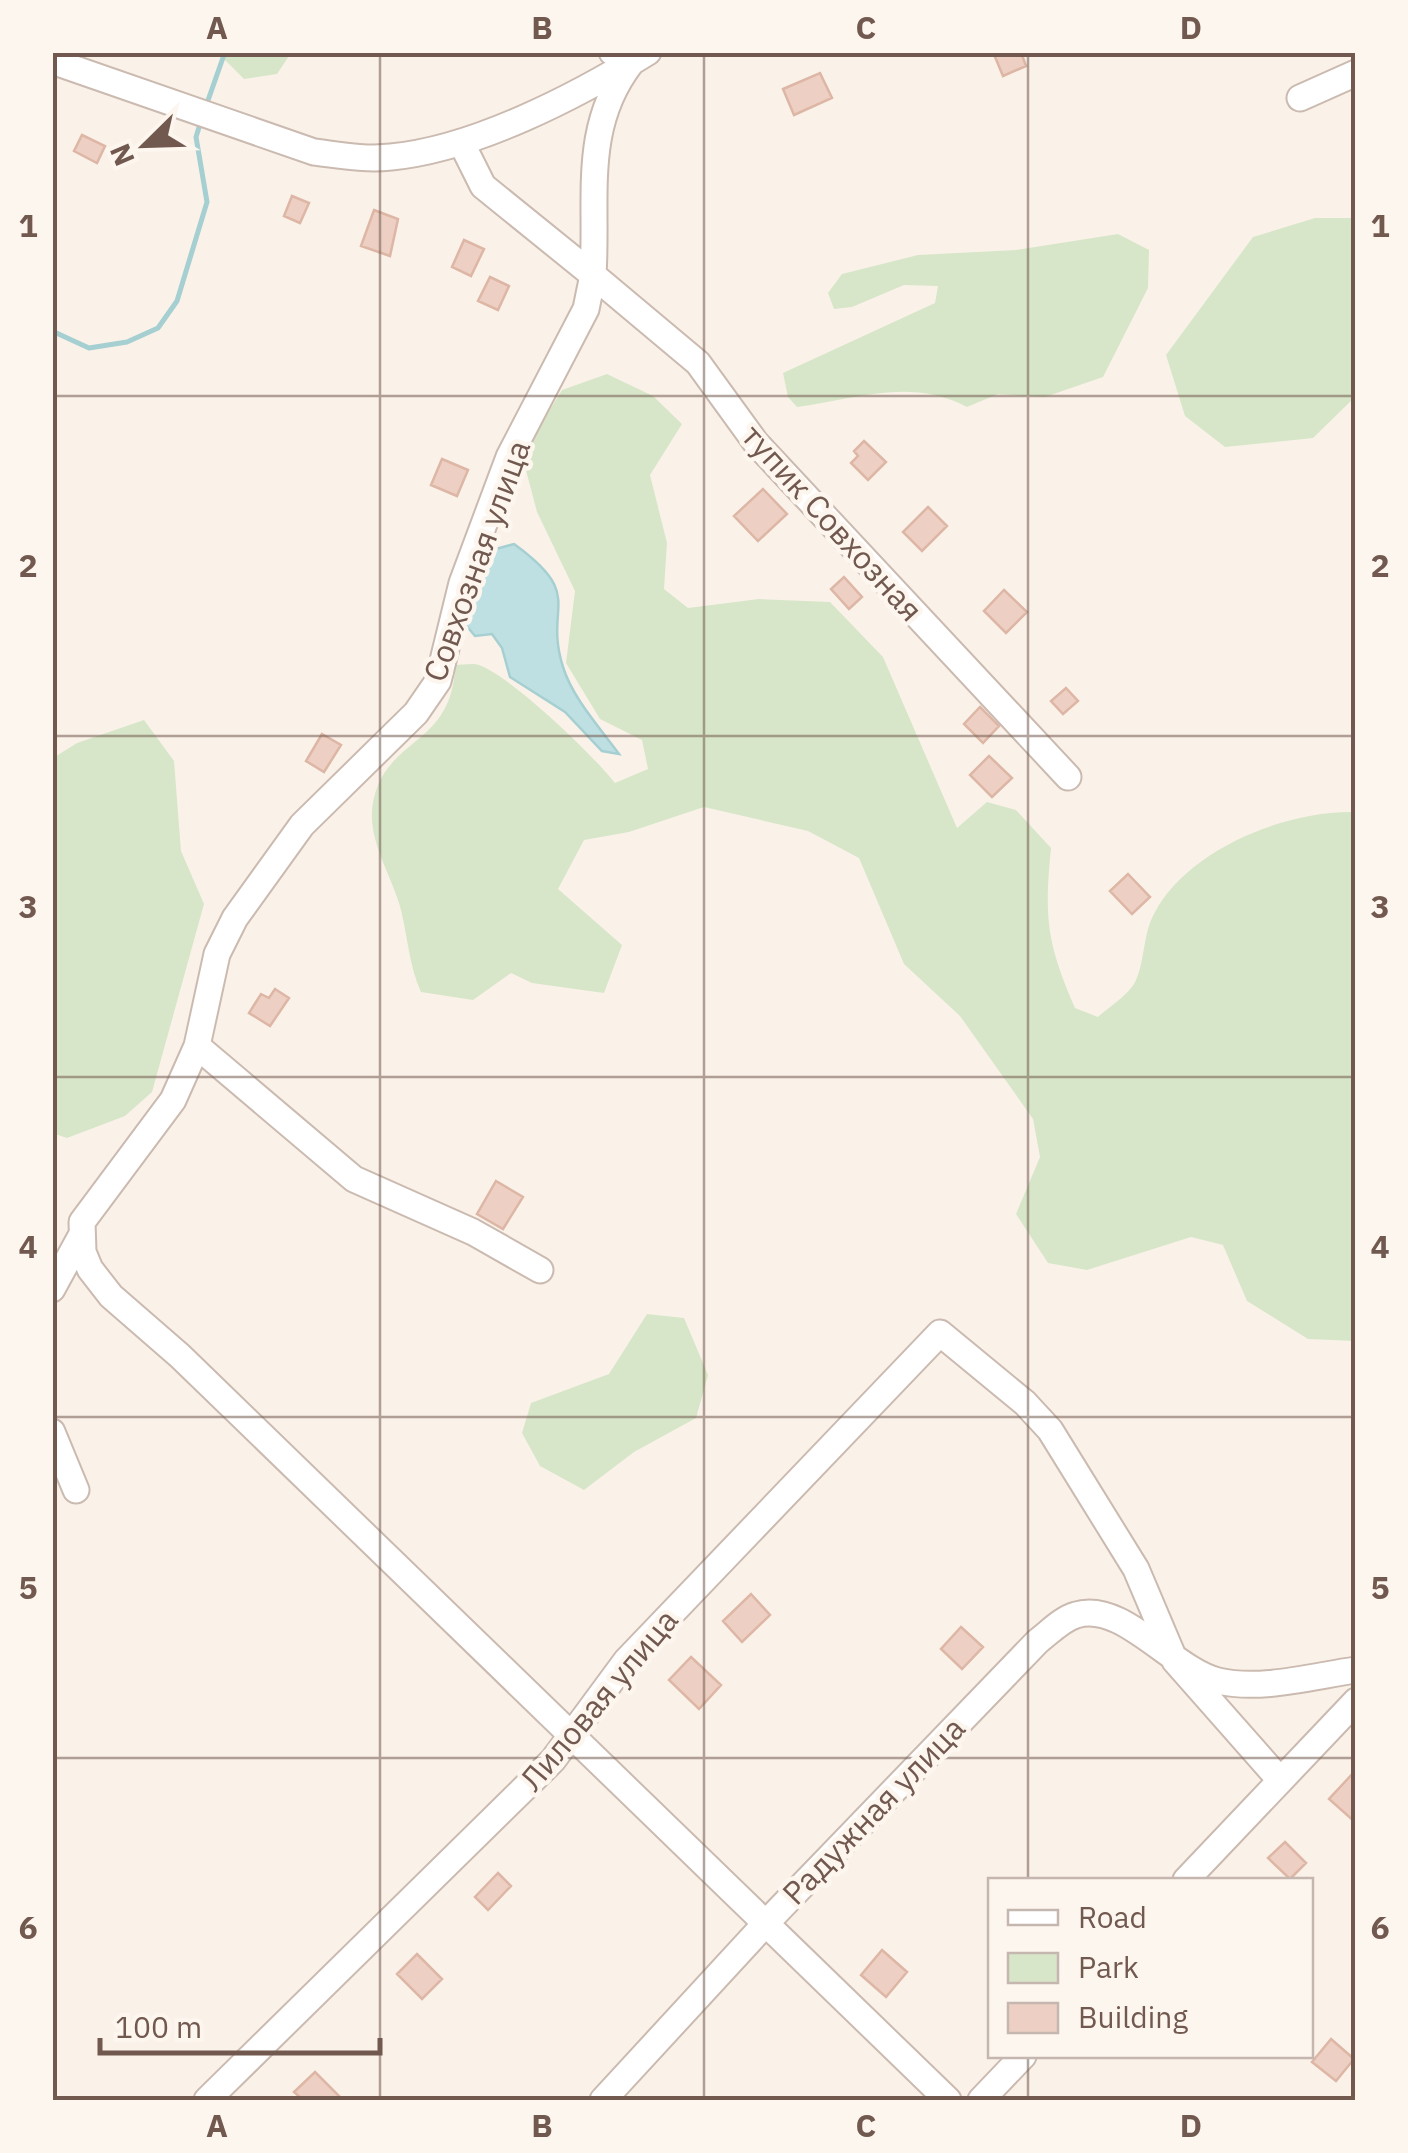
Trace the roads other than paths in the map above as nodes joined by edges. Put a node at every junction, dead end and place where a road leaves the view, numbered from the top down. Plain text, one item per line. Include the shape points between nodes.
1 (630, 56) edge
2 (52, 61) edge
3 (1356, 73) edge
4 (1300, 98) dead end
5 (460, 142) junction
6 (593, 275) junction
7 (1068, 777) dead end
8 (197, 1046) junction
9 (80, 1236) junction
10 (540, 1270) dead end
11 (52, 1289) edge
12 (52, 1432) edge
13 (76, 1490) dead end
14 (1175, 1661) junction
15 (1356, 1670) edge
16 (1356, 1701) edge
17 (571, 1738) junction
18 (1280, 1780) junction
19 (1188, 1878) edge
20 (767, 1922) junction
21 (1020, 2058) edge
22 (207, 2100) edge
23 (603, 2100) edge
24 (948, 2100) edge
25 (980, 2100) edge

1 - 5 street via 578,92
1 - 6 street, Совхозная улица via 597,127
2 - 5 street via 314,152 391,157
3 - 4 street
5 - 6 street via 482,186
6 - 7 street, тупик Совхозная via 698,363 756,444
6 - 8 street, Совхозная улица via 586,309 509,457 462,582 438,681 416,713 302,825 235,918 217,954
8 - 9 street, Совхозная улица via 173,1100 139,1152 92,1204
8 - 10 street via 354,1179
9 - 11 street, Совхозная улица
9 - 17 street via 90,1269 111,1296
12 - 13 street
14 - 15 street via 1222,1682
14 - 17 street, Лиловая улица via 1136,1569 1050,1430 940,1333 626,1661
14 - 18 street
14 - 20 street, Радужная улица via 1129,1626 1099,1614 1067,1618
16 - 18 street
17 - 20 street
17 - 22 street, Лиловая улица
18 - 19 street
20 - 23 street, Радужная улица
20 - 24 street
21 - 25 street

